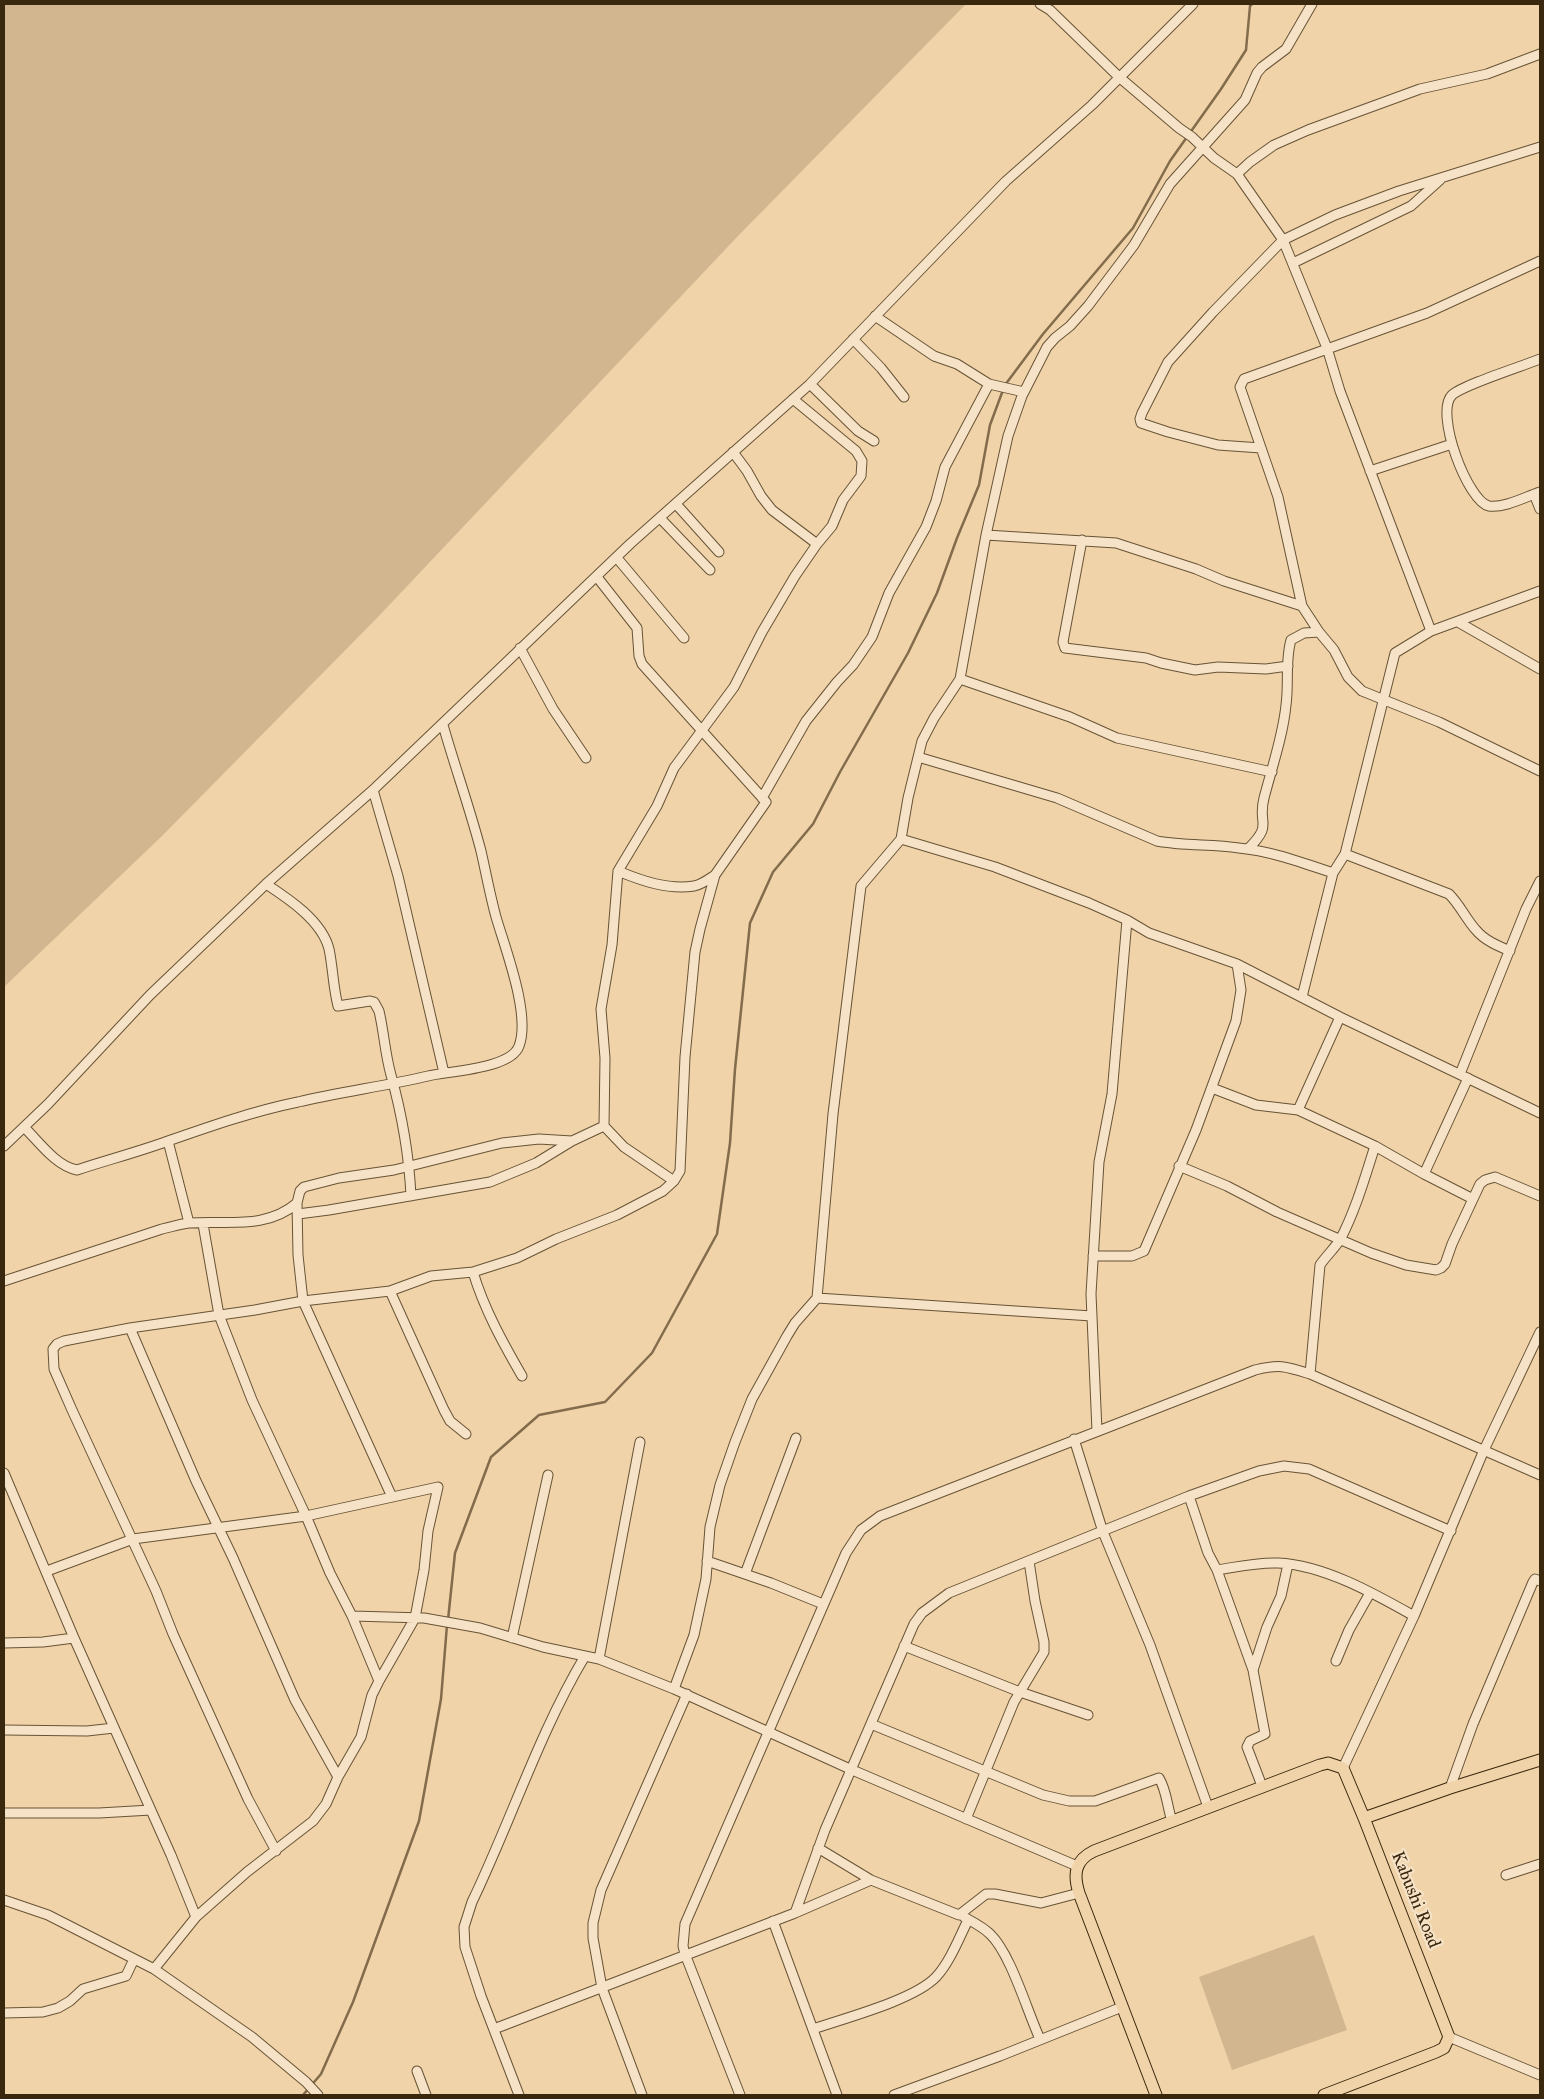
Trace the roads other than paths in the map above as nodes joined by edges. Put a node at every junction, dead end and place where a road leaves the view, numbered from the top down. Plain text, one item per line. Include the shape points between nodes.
1 (1040, 4) edge
2 (1193, 4) edge
3 (1312, 4) edge
4 (1540, 54) edge
5 (1119, 77) junction
6 (1202, 147) junction
7 (1540, 147) edge
8 (1237, 174) junction
9 (1442, 179) junction
10 (1283, 240) junction
11 (1540, 262) edge
12 (1293, 263) junction
13 (875, 316) junction
14 (853, 339) junction
15 (1327, 348) junction
16 (1540, 359) edge
17 (810, 384) junction
18 (989, 384) junction
19 (1024, 392) junction
20 (904, 397) dead end
21 (793, 400) junction
22 (874, 441) dead end
23 (1452, 444) junction
24 (1261, 448) junction
25 (733, 452) junction
26 (1370, 471) junction
27 (1537, 493) edge
28 (676, 504) junction
29 (1540, 509) edge
30 (660, 518) junction
31 (986, 535) junction
32 (1082, 540) junction
33 (817, 544) junction
34 (719, 552) dead end
35 (616, 558) junction
36 (710, 570) dead end
37 (597, 577) junction
38 (1540, 591) edge
39 (1302, 606) junction
40 (1458, 622) junction
41 (1431, 631) junction
42 (1319, 632) junction
43 (684, 638) dead end
44 (520, 648) junction
45 (1288, 666) junction
46 (1540, 669) edge
47 (960, 679) junction
48 (1384, 701) junction
49 (443, 725) junction
50 (703, 731) junction
51 (918, 757) junction
52 (586, 758) dead end
53 (1540, 771) edge
54 (1272, 772) junction
55 (373, 790) junction
56 (762, 798) junction
57 (901, 839) junction
58 (1248, 849) junction
59 (1346, 854) junction
60 (618, 871) junction
61 (1333, 872) junction
62 (715, 875) junction
63 (1540, 881) edge
64 (266, 884) junction
65 (1127, 920) junction
66 (1510, 952) junction
67 (1238, 964) junction
68 (1302, 997) junction
69 (1340, 1017) junction
70 (444, 1073) junction
71 (1464, 1076) junction
72 (394, 1084) junction
73 (1212, 1088) junction
74 (1298, 1110) junction
75 (1540, 1113) edge
76 (604, 1126) junction
77 (24, 1127) junction
78 (168, 1141) junction
79 (572, 1141) junction
80 (4, 1146) edge
81 (1375, 1146) junction
82 (410, 1166) junction
83 (1179, 1166) junction
84 (1424, 1174) junction
85 (674, 1181) junction
86 (412, 1196) junction
87 (1540, 1196) edge
88 (1473, 1199) junction
89 (297, 1203) junction
90 (298, 1214) junction
91 (189, 1223) junction
92 (203, 1224) junction
93 (1340, 1240) junction
94 (1093, 1256) junction
95 (473, 1272) junction
96 (4, 1281) edge
97 (390, 1291) junction
98 (816, 1298) junction
99 (303, 1301) junction
100 (219, 1315) junction
101 (1092, 1316) junction
102 (130, 1328) junction
103 (1540, 1332) edge
104 (1310, 1374) junction
105 (522, 1376) dead end
106 (1097, 1431) junction
107 (466, 1434) dead end
108 (796, 1438) dead end
109 (1074, 1439) junction
110 (640, 1442) dead end
111 (1484, 1450) junction
112 (4, 1473) edge
113 (548, 1475) dead end
114 (1540, 1475) edge
115 (6, 1486) edge
116 (1189, 1496) junction
117 (392, 1497) junction
118 (306, 1516) junction
119 (218, 1528) junction
120 (1451, 1530) junction
121 (1103, 1532) junction
122 (133, 1539) junction
123 (706, 1561) junction
124 (1029, 1561) junction
125 (1288, 1564) junction
126 (1217, 1570) junction
127 (47, 1572) junction
128 (745, 1574) junction
129 (1540, 1581) edge
130 (1370, 1592) junction
131 (823, 1604) junction
132 (352, 1616) junction
133 (1414, 1616) junction
134 (415, 1618) junction
135 (74, 1638) junction
136 (512, 1638) junction
137 (4, 1643) edge
138 (904, 1646) junction
139 (586, 1656) junction
140 (600, 1659) junction
141 (1336, 1661) dead end
142 (1253, 1670) junction
143 (379, 1681) junction
144 (674, 1689) junction
145 (1020, 1692) junction
146 (687, 1694) junction
147 (1088, 1715) dead end
148 (871, 1724) junction
149 (114, 1728) junction
150 (4, 1730) edge
151 (770, 1732) junction
152 (1540, 1760) edge
153 (1343, 1768) junction
154 (850, 1769) junction
155 (986, 1771) junction
156 (338, 1778) junction
157 (1262, 1786) junction
158 (1450, 1788) junction
159 (1208, 1807) junction
160 (151, 1810) junction
161 (4, 1813) edge
162 (1364, 1818) junction
163 (966, 1819) junction
164 (1172, 1821) junction
165 (818, 1848) junction
166 (276, 1851) junction
167 (1540, 1864) edge
168 (1077, 1866) junction
169 (1506, 1875) dead end
170 (871, 1880) junction
171 (1079, 1893) junction
172 (4, 1900) edge
173 (795, 1913) junction
174 (959, 1915) junction
175 (196, 1917) junction
176 (968, 1920) junction
177 (774, 1921) junction
178 (685, 1954) junction
179 (134, 1959) junction
180 (154, 1969) junction
181 (602, 1988) junction
182 (1122, 2007) junction
183 (4, 2013) edge
184 (494, 2028) junction
185 (813, 2029) junction
186 (1449, 2037) junction
187 (1040, 2039) junction
188 (417, 2071) dead end
189 (1540, 2075) edge
190 (316, 2093) edge
191 (426, 2095) edge
192 (519, 2095) edge
193 (642, 2095) edge
194 (740, 2095) edge
195 (837, 2095) edge
196 (894, 2095) edge
197 (1156, 2095) edge
198 (1324, 2095) edge

1 - 5 street
2 - 5 street
3 - 6 street via 1286,49 1262,67 1245,100
4 - 8 street via 1487,74 1420,88 1308,130 1274,145
5 - 6 street
5 - 13 street via 1006,181
6 - 8 street
6 - 19 street via 1170,184 1114,273 1070,326 1047,347
7 - 9 street
8 - 10 street
9 - 10 street via 1335,214
9 - 12 street via 1411,206
10 - 12 street
10 - 24 street via 1168,362 1140,419 1144,425 1218,445
11 - 15 street via 1427,312
12 - 15 street
13 - 14 street
13 - 18 street via 934,356 957,364
14 - 17 street
14 - 20 street
15 - 24 street via 1242,382 1240,386
15 - 26 street
16 - 23 street via 1452,396 1446,421
17 - 21 street
17 - 22 street via 858,432
18 - 19 street
18 - 56 street via 945,467 926,527 889,594 872,637 854,665 806,721
19 - 31 street via 1008,436
21 - 25 street
21 - 33 street via 856,451 862,461 861,476 843,500 832,526
23 - 26 street
23 - 27 street via 1478,500 1488,506 1500,506
24 - 39 street via 1278,497
25 - 28 street
25 - 33 street via 772,510
26 - 41 street
27 - 29 street
28 - 30 street
28 - 34 street
30 - 35 street
30 - 36 street
31 - 32 street
31 - 47 street
32 - 39 street via 1116,543
32 - 45 street via 1063,642 1065,648 1146,658 1195,670
33 - 50 street via 804,560 762,632 734,687
35 - 37 street
35 - 43 street
37 - 44 street
37 - 50 street via 637,628 642,664
38 - 40 street
39 - 42 street
40 - 41 street
40 - 46 street
41 - 48 street via 1395,653
42 - 45 street via 1304,633 1291,640
42 - 48 street via 1354,684
44 - 49 street
44 - 52 street via 553,709
45 - 54 street via 1286,706
47 - 51 street via 934,718
47 - 54 street via 1070,717 1117,738
48 - 53 street via 1439,722
48 - 59 street
49 - 55 street
49 - 70 street via 506,946 522,1030 519,1048 507,1058 466,1071
50 - 56 street
50 - 60 street via 674,768 657,806
51 - 57 street
51 - 58 street via 1057,798 1157,841
54 - 58 street via 1264,800 1264,828
55 - 64 street
55 - 70 street via 398,876
56 - 62 street via 766,802
57 - 65 street via 995,867
57 - 98 street via 861,886
58 - 61 street
59 - 61 street
59 - 66 street via 1449,894 1476,931
60 - 62 street via 675,886 696,886
60 - 76 street via 612,945 600,1009 605,1058
61 - 68 street
62 - 85 street via 695,952 682,1098 680,1171
63 - 66 street
64 - 72 street via 284,896 323,933 338,1006 370,1001 376,1004
64 - 77 street via 150,995
65 - 67 street via 1148,933
65 - 94 street via 1112,1094 1099,1162
66 - 71 street
67 - 68 street
67 - 73 street via 1240,1003
68 - 69 street
69 - 71 street
69 - 74 street
70 - 72 street
71 - 75 street
71 - 84 street
72 - 78 street via 299,1102
72 - 82 street
73 - 74 street via 1256,1105
73 - 83 street
74 - 81 street
76 - 79 street
76 - 85 street via 624,1147
77 - 78 street via 59,1162 77,1170
77 - 80 street
78 - 91 street
79 - 82 street via 539,1139 502,1143
79 - 86 street via 536,1163 490,1182
81 - 84 street
81 - 93 street via 1361,1191
82 - 86 street
82 - 89 street via 304,1187
83 - 93 street
83 - 94 street via 1144,1251 1132,1256
84 - 88 street
85 - 95 street via 663,1191 617,1215 517,1258
86 - 90 street
87 - 88 street via 1494,1178 1480,1184
88 - 93 street via 1445,1264 1436,1270 1406,1265
89 - 90 street
89 - 92 street via 280,1215 263,1219
90 - 99 street
91 - 92 street
91 - 96 street via 135,1237
92 - 100 street
93 - 104 street via 1320,1265
94 - 101 street
95 - 97 street via 431,1276
95 - 105 street via 490,1317
97 - 99 street
97 - 107 street via 444,1410 450,1421
98 - 101 street
98 - 123 street via 795,1323 752,1400 720,1485
99 - 100 street
99 - 117 street
100 - 102 street
100 - 118 street via 252,1400
101 - 106 street
102 - 119 street
102 - 122 street via 64,1341 57,1344 52,1355 54,1369 65,1394
103 - 111 street
104 - 106 street via 1275,1365 1255,1370
104 - 111 street
106 - 109 street
108 - 128 street
109 - 121 street
109 - 131 street via 880,1516 861,1530 846,1553
110 - 140 street
111 - 114 street
111 - 120 street
112 - 115 street
113 - 136 street
115 - 127 street
116 - 120 street via 1259,1471 1284,1466 1309,1469
116 - 121 street
116 - 126 street
117 - 118 street
117 - 134 street via 438,1488
118 - 119 street
118 - 132 street
119 - 122 street
119 - 156 street via 295,1700
120 - 133 street
121 - 124 street
121 - 159 street via 1154,1654
122 - 127 street
122 - 166 street via 248,1799
123 - 128 street
123 - 144 street via 706,1579 694,1635
124 - 138 street via 938,1599 914,1624
124 - 145 street via 1045,1647 1039,1663
125 - 126 street via 1263,1563
125 - 130 street via 1323,1573
125 - 142 street via 1281,1596
126 - 142 street
127 - 135 street
128 - 131 street
129 - 158 street via 1535,1579 1533,1582 1473,1724
130 - 133 street
130 - 141 street
131 - 151 street
132 - 134 street
132 - 143 street
133 - 153 street
134 - 136 street via 480,1628
134 - 143 street
135 - 137 street
135 - 149 street
136 - 139 street
138 - 145 street
138 - 148 street
139 - 140 street
139 - 184 street via 549,1728 464,1927 465,1947
140 - 144 street
142 - 157 street via 1265,1734 1250,1741 1247,1747
143 - 156 street via 361,1737
144 - 146 street
145 - 147 street
145 - 155 street
146 - 151 street
146 - 181 street via 595,1909 593,1938
148 - 154 street
148 - 155 street
149 - 150 street
149 - 160 street
151 - 154 street
151 - 178 street via 689,1914 683,1935
152 - 158 main road
153 - 157 main road via 1328,1763
153 - 162 main road, Kabushi Road
154 - 163 street
154 - 165 street
155 - 163 street
155 - 164 street via 1043,1795 1069,1801 1095,1801 1159,1778
156 - 166 street via 326,1804 313,1821
157 - 159 main road
158 - 162 main road
159 - 164 main road
160 - 161 street
160 - 175 street
162 - 186 main road, Kabushi Road
163 - 168 street
164 - 168 main road via 1087,1854
165 - 170 street
165 - 173 street
166 - 175 street
167 - 169 street
168 - 171 main road via 1074,1874
170 - 173 street
170 - 174 street
171 - 174 street via 1041,1903 986,1894
171 - 182 main road
172 - 179 street via 48,1916
173 - 177 street
174 - 176 street
175 - 180 street
176 - 185 street via 936,1976 918,1991
176 - 187 street via 990,1934 999,1945
177 - 178 street
177 - 185 street
178 - 181 street
178 - 194 street
179 - 180 street
179 - 183 street via 126,1976 83,1989 58,2008 43,2012
180 - 190 street via 252,2037
181 - 184 street
181 - 193 street
182 - 187 street
182 - 197 main road
184 - 192 street
185 - 195 street
186 - 189 street
186 - 198 main road via 1444,2048 1436,2052
187 - 196 street
188 - 191 street

